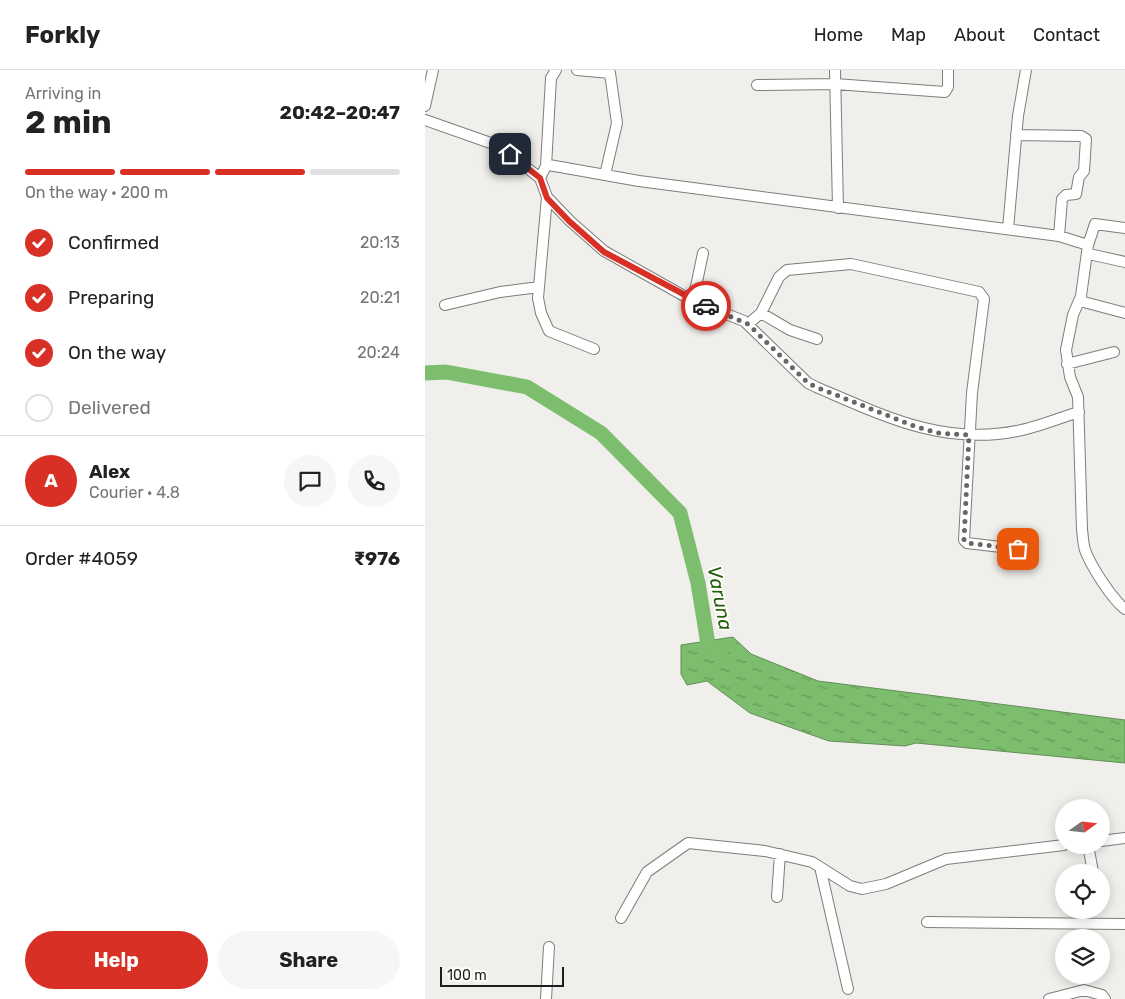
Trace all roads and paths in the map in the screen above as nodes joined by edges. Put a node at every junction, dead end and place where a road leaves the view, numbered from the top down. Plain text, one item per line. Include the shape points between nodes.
1 (433, 70) edge
2 (556, 70) edge
3 (577, 70) edge
4 (835, 70) edge
5 (948, 70) edge
6 (1026, 70) edge
7 (757, 84) dead end
8 (835, 84) junction
9 (425, 106) edge
10 (425, 120) edge
11 (1016, 135) junction
12 (546, 166) junction
13 (605, 175) junction
14 (540, 178) junction
15 (547, 198) junction
16 (838, 208) junction
17 (1125, 228) edge
18 (1008, 229) junction
19 (1059, 236) junction
20 (1088, 250) junction
21 (703, 253) dead end
22 (1125, 262) edge
23 (539, 287) junction
24 (693, 301) junction
25 (1080, 301) junction
26 (445, 305) dead end
27 (761, 313) junction
28 (1125, 313) edge
29 (748, 324) junction
30 (817, 338) dead end
31 (594, 350) dead end
32 (1114, 352) dead end
33 (1067, 364) junction
34 (1079, 412) junction
35 (969, 435) junction
36 (1018, 549) dead end
37 (1125, 609) edge
38 (1125, 838) edge
39 (1110, 840) edge
40 (1055, 846) edge
41 (780, 854) junction
42 (820, 866) junction
43 (777, 897) dead end
44 (621, 918) dead end
45 (927, 922) dead end
46 (1125, 924) edge
47 (549, 947) dead end
48 (848, 990) dead end
49 (546, 999) edge
50 (1049, 999) edge
51 (1105, 999) edge

1 - 9 street
2 - 12 street via 551,78
3 - 13 street via 610,73 617,123
4 - 8 street
5 - 8 street via 949,88 945,92
6 - 11 street
7 - 8 street
8 - 16 street
10 - 14 street via 499,146
11 - 18 street
11 - 19 street via 1081,136 1086,140 1085,171 1079,177 1076,194 1066,195 1063,200
12 - 13 street
12 - 14 street
13 - 16 street
14 - 15 street
15 - 23 street
15 - 24 street via 604,252
16 - 18 street
17 - 20 street via 1095,224
18 - 19 street
19 - 20 street
20 - 22 street
20 - 25 street
21 - 24 street
23 - 26 street
23 - 31 street via 541,313 549,331
24 - 29 street
25 - 28 street
25 - 33 street via 1067,342
27 - 29 street
27 - 30 street via 791,330
27 - 35 street via 783,273 839,264 979,292 984,299
29 - 35 street via 808,383 914,426 937,433
32 - 33 street
33 - 34 street via 1078,397
34 - 35 street via 1019,431
34 - 37 street via 1084,548
35 - 36 street via 964,540
38 - 39 street
40 - 42 street via 946,859 874,888 850,886 827,874
41 - 42 street
41 - 43 street
41 - 44 street via 688,843 647,872
42 - 48 street
45 - 46 street
47 - 49 street
50 - 51 street via 1084,990

